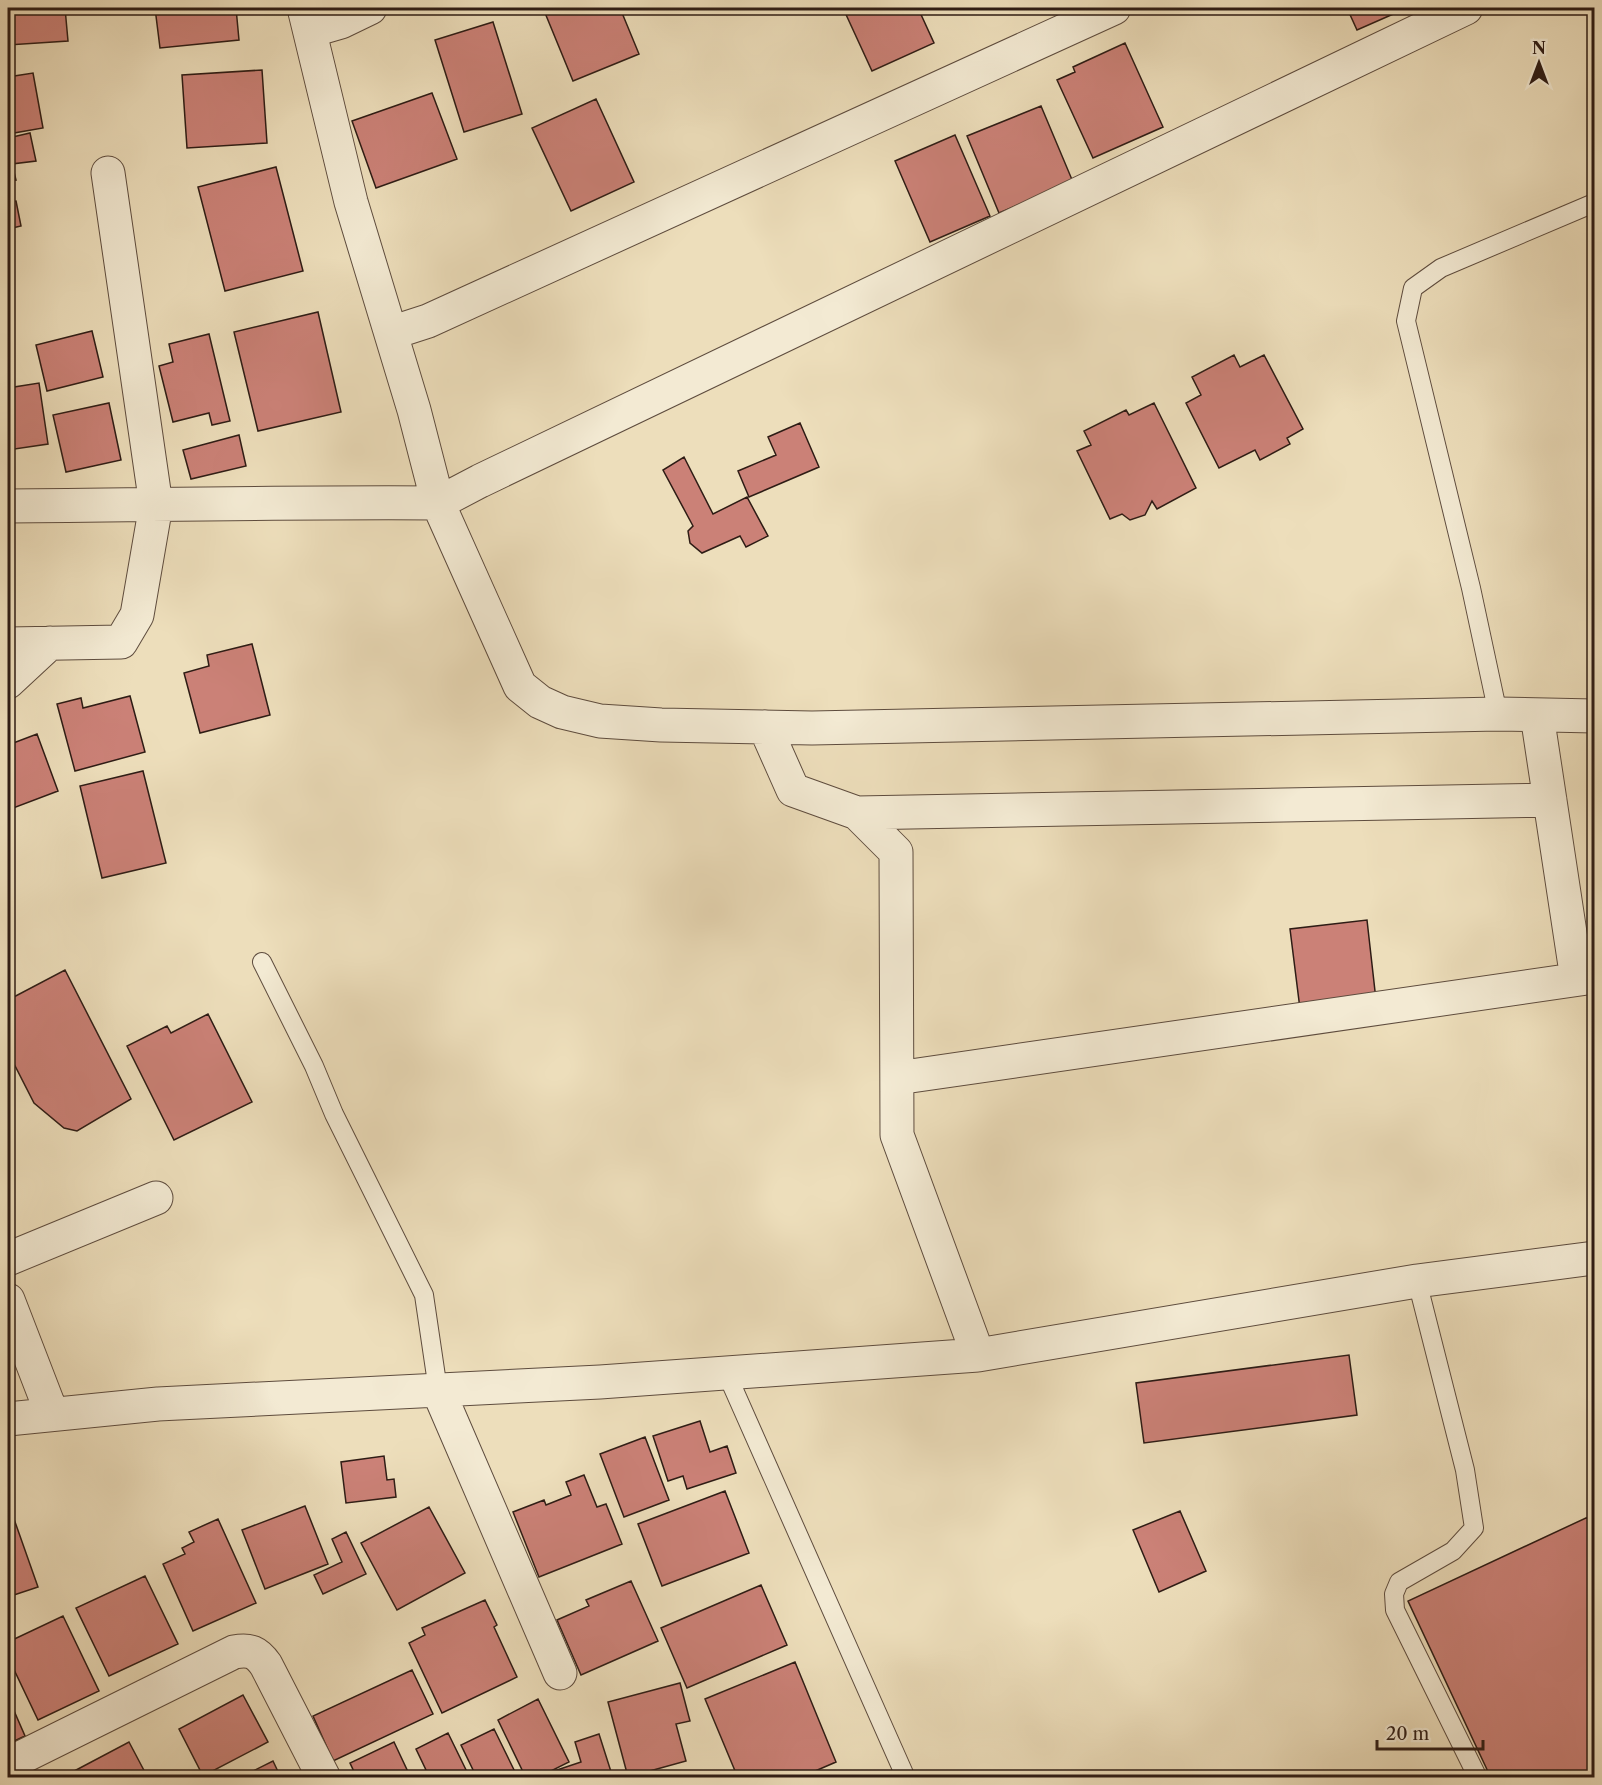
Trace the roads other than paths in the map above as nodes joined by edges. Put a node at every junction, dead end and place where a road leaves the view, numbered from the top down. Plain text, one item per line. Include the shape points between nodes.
1 (370, 8) edge
2 (1114, 8) edge
3 (1466, 8) edge
4 (307, 20) edge
5 (108, 173) dead end
6 (1594, 203) edge
7 (391, 333) junction
8 (438, 503) junction
9 (156, 505) junction
10 (8, 506) edge
11 (50, 643) junction
12 (8, 644) edge
13 (8, 682) edge
14 (1498, 714) junction
15 (1538, 715) junction
16 (1594, 716) edge
17 (765, 727) junction
18 (1550, 800) junction
19 (857, 813) junction
20 (262, 962) dead end
21 (1586, 978) edge
22 (897, 1078) junction
23 (156, 1198) dead end
24 (1594, 1258) edge
25 (8, 1259) edge
26 (1417, 1281) junction
27 (8, 1300) edge
28 (978, 1355) junction
29 (726, 1372) junction
30 (438, 1390) junction
31 (52, 1414) junction
32 (8, 1419) edge
33 (560, 1673) dead end
34 (8, 1764) edge
35 (324, 1778) edge
36 (906, 1778) edge
37 (1478, 1778) edge

1 - 4 street via 341,22
2 - 7 street via 429,321
3 - 8 street
4 - 7 street via 351,202
5 - 9 street
6 - 14 lane via 1441,268 1413,288 1406,321
7 - 8 street
8 - 9 street
8 - 17 street via 520,686 540,702 600,721
9 - 10 street
9 - 11 street via 137,615 121,642
11 - 12 street
11 - 13 street
14 - 15 street
14 - 17 street
15 - 16 street
15 - 18 street
17 - 19 street via 793,790
18 - 19 street
18 - 21 street
19 - 22 street via 896,852
20 - 30 lane via 424,1295
21 - 22 street
22 - 28 street via 897,1135
23 - 25 street
24 - 26 street
26 - 28 street
26 - 37 lane via 1465,1470 1474,1528 1453,1551 1399,1582 1394,1594 1395,1610
27 - 31 street
28 - 29 street
29 - 30 street
29 - 36 lane
30 - 31 street via 158,1404
30 - 33 street
31 - 32 street
34 - 35 street via 234,1652 250,1650 266,1665

